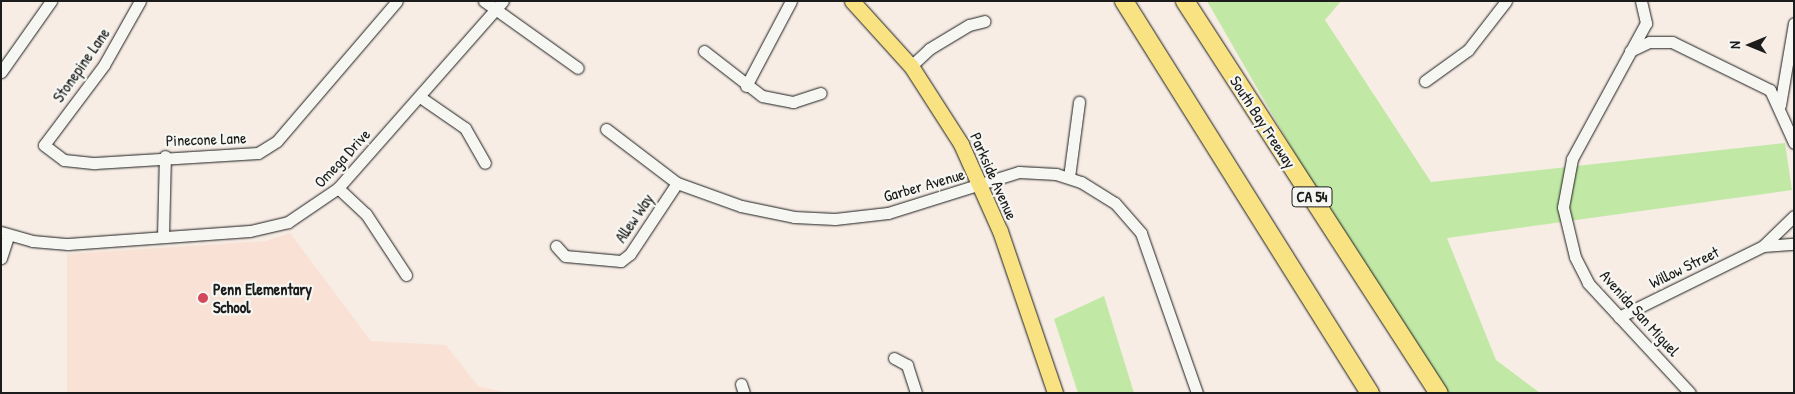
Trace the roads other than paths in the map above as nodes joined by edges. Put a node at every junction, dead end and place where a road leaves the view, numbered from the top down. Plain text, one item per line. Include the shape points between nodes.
1 (51, 1) edge
2 (140, 1) edge
3 (397, 1) edge
4 (484, 1) edge
5 (503, 1) edge
6 (791, 1) edge
7 (852, 1) edge
8 (1124, 1) edge
9 (1185, 1) edge
10 (1506, 1) edge
11 (1641, 1) edge
12 (495, 10) junction
13 (985, 21) dead end
14 (1794, 23) edge
15 (704, 51) dead end
16 (1625, 55) junction
17 (911, 66) junction
18 (578, 68) dead end
19 (1, 72) edge
20 (1425, 81) dead end
21 (746, 86) junction
22 (821, 93) dead end
23 (420, 97) junction
24 (1079, 102) dead end
25 (1780, 105) junction
26 (606, 129) dead end
27 (1794, 144) edge
28 (44, 145) joint
29 (164, 156) junction
30 (485, 163) dead end
31 (1069, 177) junction
32 (677, 183) junction
33 (981, 186) junction
34 (338, 188) junction
35 (1794, 216) edge
36 (5, 234) edge
37 (163, 236) junction
38 (1794, 244) edge
39 (556, 246) dead end
40 (1763, 246) junction
41 (1, 258) edge
42 (406, 275) dead end
43 (1619, 317) junction
44 (894, 358) dead end
45 (916, 393) edge
46 (1055, 393) edge
47 (1198, 393) edge
48 (1370, 393) edge
49 (1439, 393) edge
50 (1690, 393) edge

1 - 19 street
2 - 28 street, Stonepine Lane via 104,65
3 - 29 street, Pinecone Lane via 277,141 258,153
4 - 12 street
5 - 12 street, Omega Drive
6 - 21 street
7 - 17 main road, Parkside Avenue
8 - 48 highway
9 - 49 highway, South Bay Freeway / CA 54
10 - 20 street via 1468,50
11 - 16 street, Avenida San Miguel via 1646,22
12 - 18 street
12 - 23 street, Omega Drive
13 - 17 street via 969,24 928,49
14 - 25 street
15 - 21 street
16 - 25 street via 1649,42 1672,42 1770,90
16 - 43 street, Avenida San Miguel via 1572,159 1563,192 1575,257 1588,283
17 - 33 main road, Parkside Avenue via 956,135
21 - 22 street via 762,96 793,102
23 - 30 street via 465,128
23 - 34 street, Omega Drive
24 - 31 street
25 - 27 street
26 - 32 street, Garber Avenue
28 - 29 street, Pinecone Lane via 64,160 95,163
29 - 37 street
31 - 33 street, Garber Avenue via 1019,172
31 - 47 street, Garber Avenue via 1104,195 1141,233
32 - 33 street, Garber Avenue via 763,212 835,219 888,213
32 - 39 street, Allew Way via 630,254 621,261 565,256
33 - 46 main road, Parkside Avenue
34 - 37 street, Omega Drive via 288,222 250,231
34 - 42 street via 366,214
35 - 40 street, Willow Street
36 - 37 street, Omega Drive via 68,244
36 - 41 street
38 - 40 street, Willow Street
40 - 43 street, Willow Street
43 - 50 street, Avenida San Miguel
44 - 45 street via 907,365

